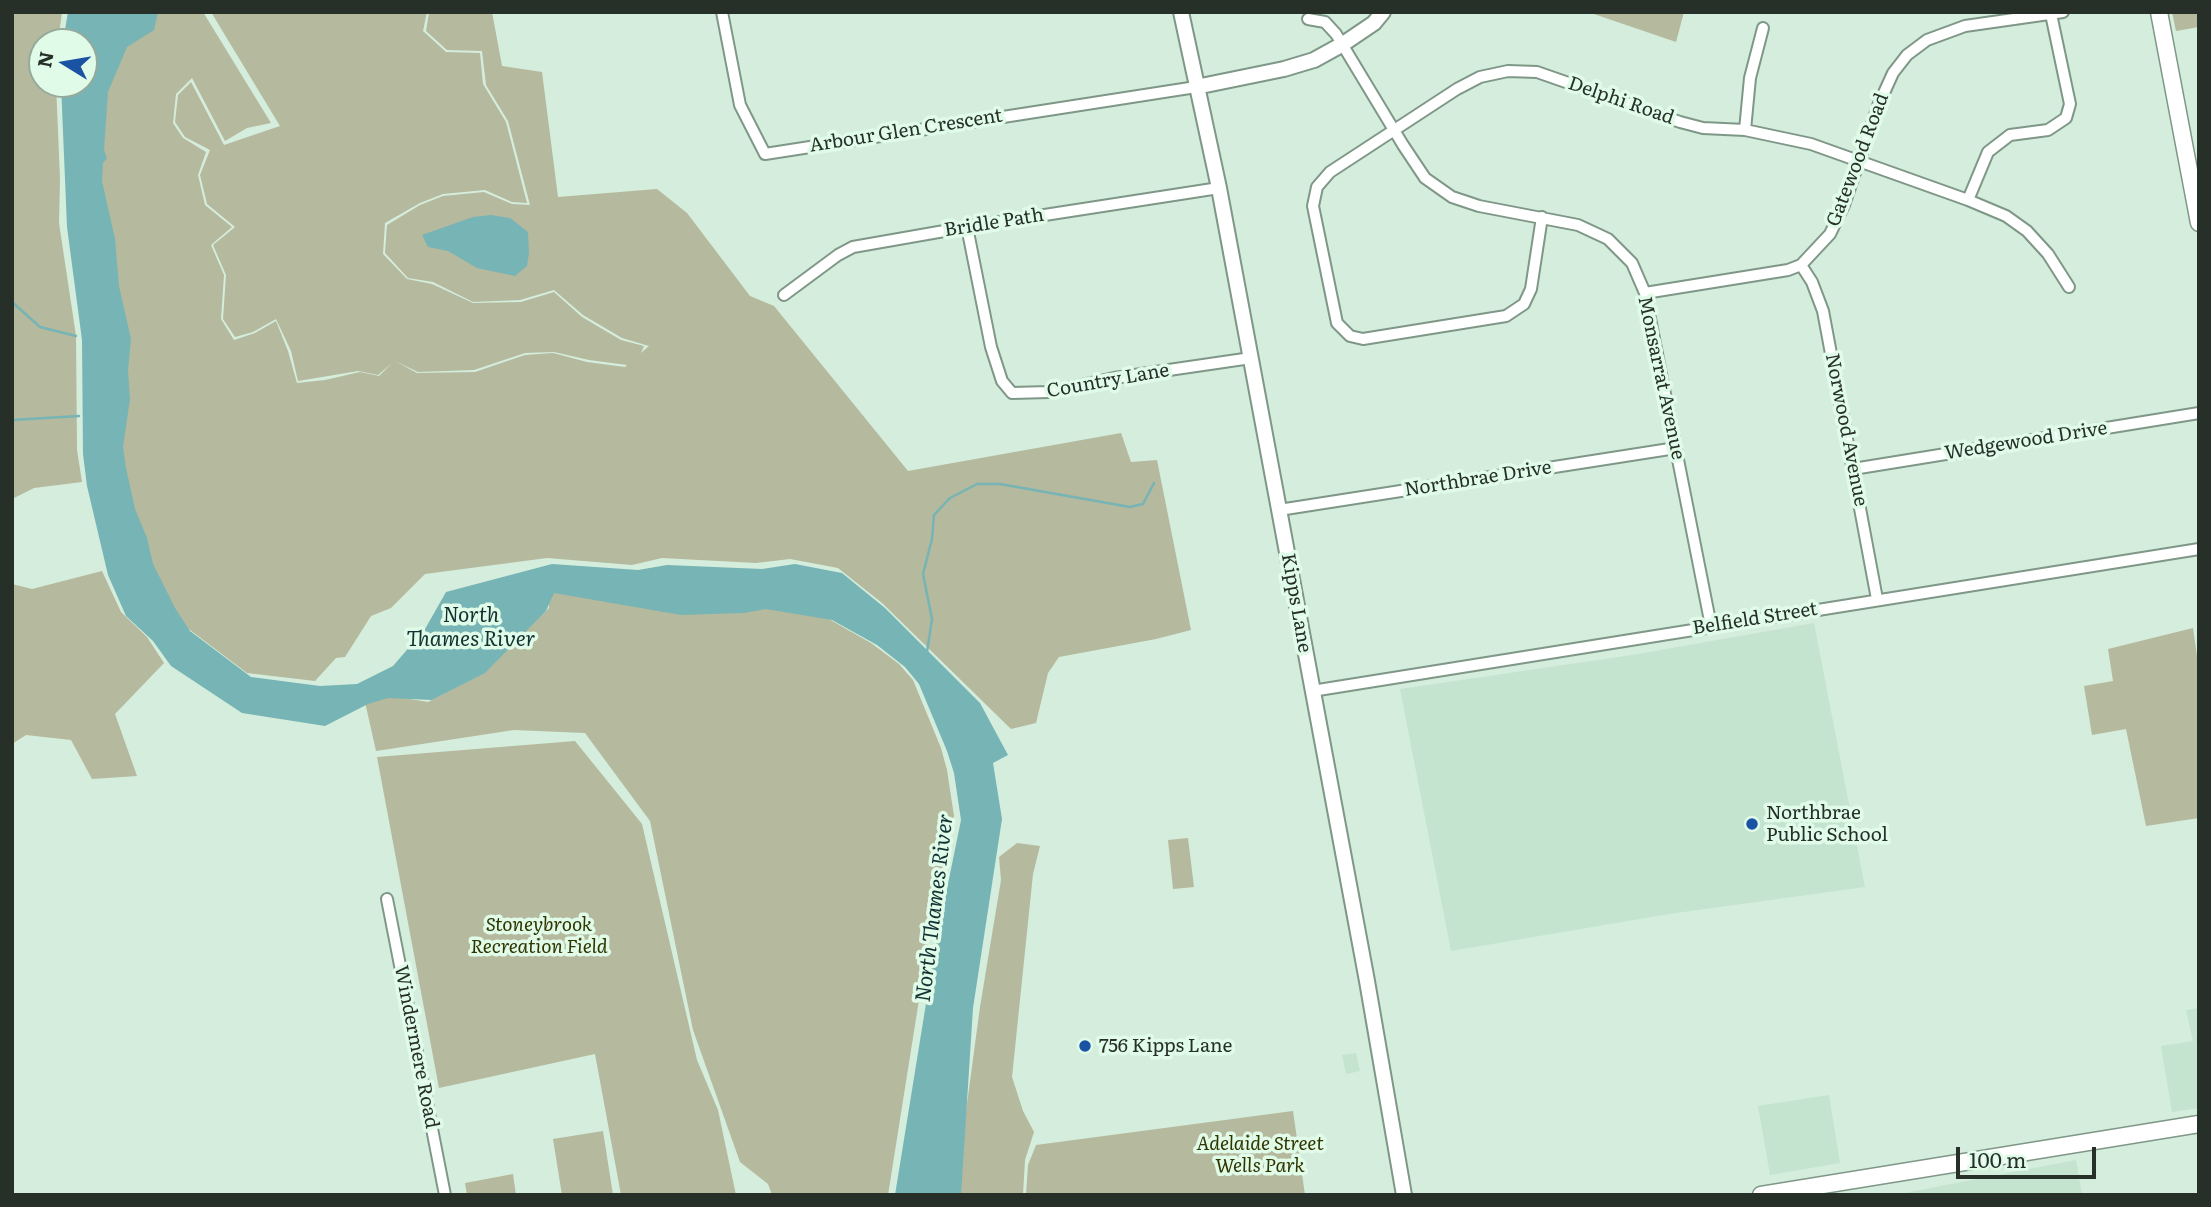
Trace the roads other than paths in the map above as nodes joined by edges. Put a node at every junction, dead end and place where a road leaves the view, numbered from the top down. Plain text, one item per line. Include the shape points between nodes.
1 (722, 12) edge
2 (1181, 12) edge
3 (1383, 12) edge
4 (2159, 12) edge
5 (2057, 13) edge
6 (1308, 19) dead end
7 (1763, 28) dead end
8 (1343, 44) junction
9 (1196, 87) junction
10 (1394, 129) junction
11 (1745, 130) junction
12 (1859, 161) junction
13 (1219, 188) junction
14 (1968, 200) junction
15 (1542, 217) junction
16 (2199, 223) edge
17 (967, 227) junction
18 (1801, 265) junction
19 (2069, 287) dead end
20 (1645, 293) junction
21 (784, 295) dead end
22 (1251, 358) junction
23 (2199, 413) edge
24 (1676, 448) junction
25 (1853, 469) junction
26 (1279, 510) junction
27 (2199, 549) edge
28 (1877, 599) junction
29 (1711, 626) junction
30 (1312, 691) junction
31 (387, 900) dead end
32 (2199, 1124) edge
33 (445, 1195) edge
34 (1404, 1195) edge
35 (1761, 1195) edge

1 - 9 street, Arbour Glen Crescent via 740,105 765,154
2 - 9 street, Kipps Lane
3 - 8 street
4 - 16 main road
5 - 12 street, Gatewood Road via 1965,26 1927,40 1907,55 1893,74
5 - 14 street via 2070,104 2066,118 2048,130 2010,135 1988,152
6 - 8 street, Monsarrat Avenue via 1325,22
7 - 11 street via 1750,78
8 - 9 street via 1284,69
8 - 10 street, Monsarrat Avenue
9 - 13 street, Kipps Lane
10 - 11 street, Delphi Road via 1480,77 1508,71 1537,72 1703,128
10 - 15 street, Monsarrat Avenue via 1425,178 1452,197
10 - 15 street, Delphi Road via 1330,172 1317,187 1313,206 1336,323 1350,336 1363,339 1506,316 1524,304 1531,289
11 - 12 street, Delphi Road via 1811,144
12 - 14 street, Delphi Road
12 - 18 street, Gatewood Road via 1830,234
13 - 17 street, Bridle Path
13 - 22 street, Kipps Lane
14 - 19 street, Delphi Road via 2006,216 2027,231
15 - 20 street, Monsarrat Avenue via 1578,225 1608,239 1632,264
17 - 21 street, Bridle Path via 848,249
17 - 22 street, Country Lane via 991,347 1002,381 1012,393 1049,392
18 - 20 street
18 - 25 street, Norwood Avenue via 1823,311
20 - 24 street, Monsarrat Avenue
22 - 26 street, Kipps Lane
23 - 25 street, Wedgewood Drive
24 - 26 street, Northbrae Drive
24 - 29 street, Monsarrat Avenue
25 - 28 street, Norwood Avenue
26 - 30 street, Kipps Lane
27 - 28 street, Belfield Street
28 - 29 street, Belfield Street
29 - 30 street, Belfield Street
30 - 34 street, Kipps Lane
31 - 33 street, Windermere Road
32 - 35 main road

